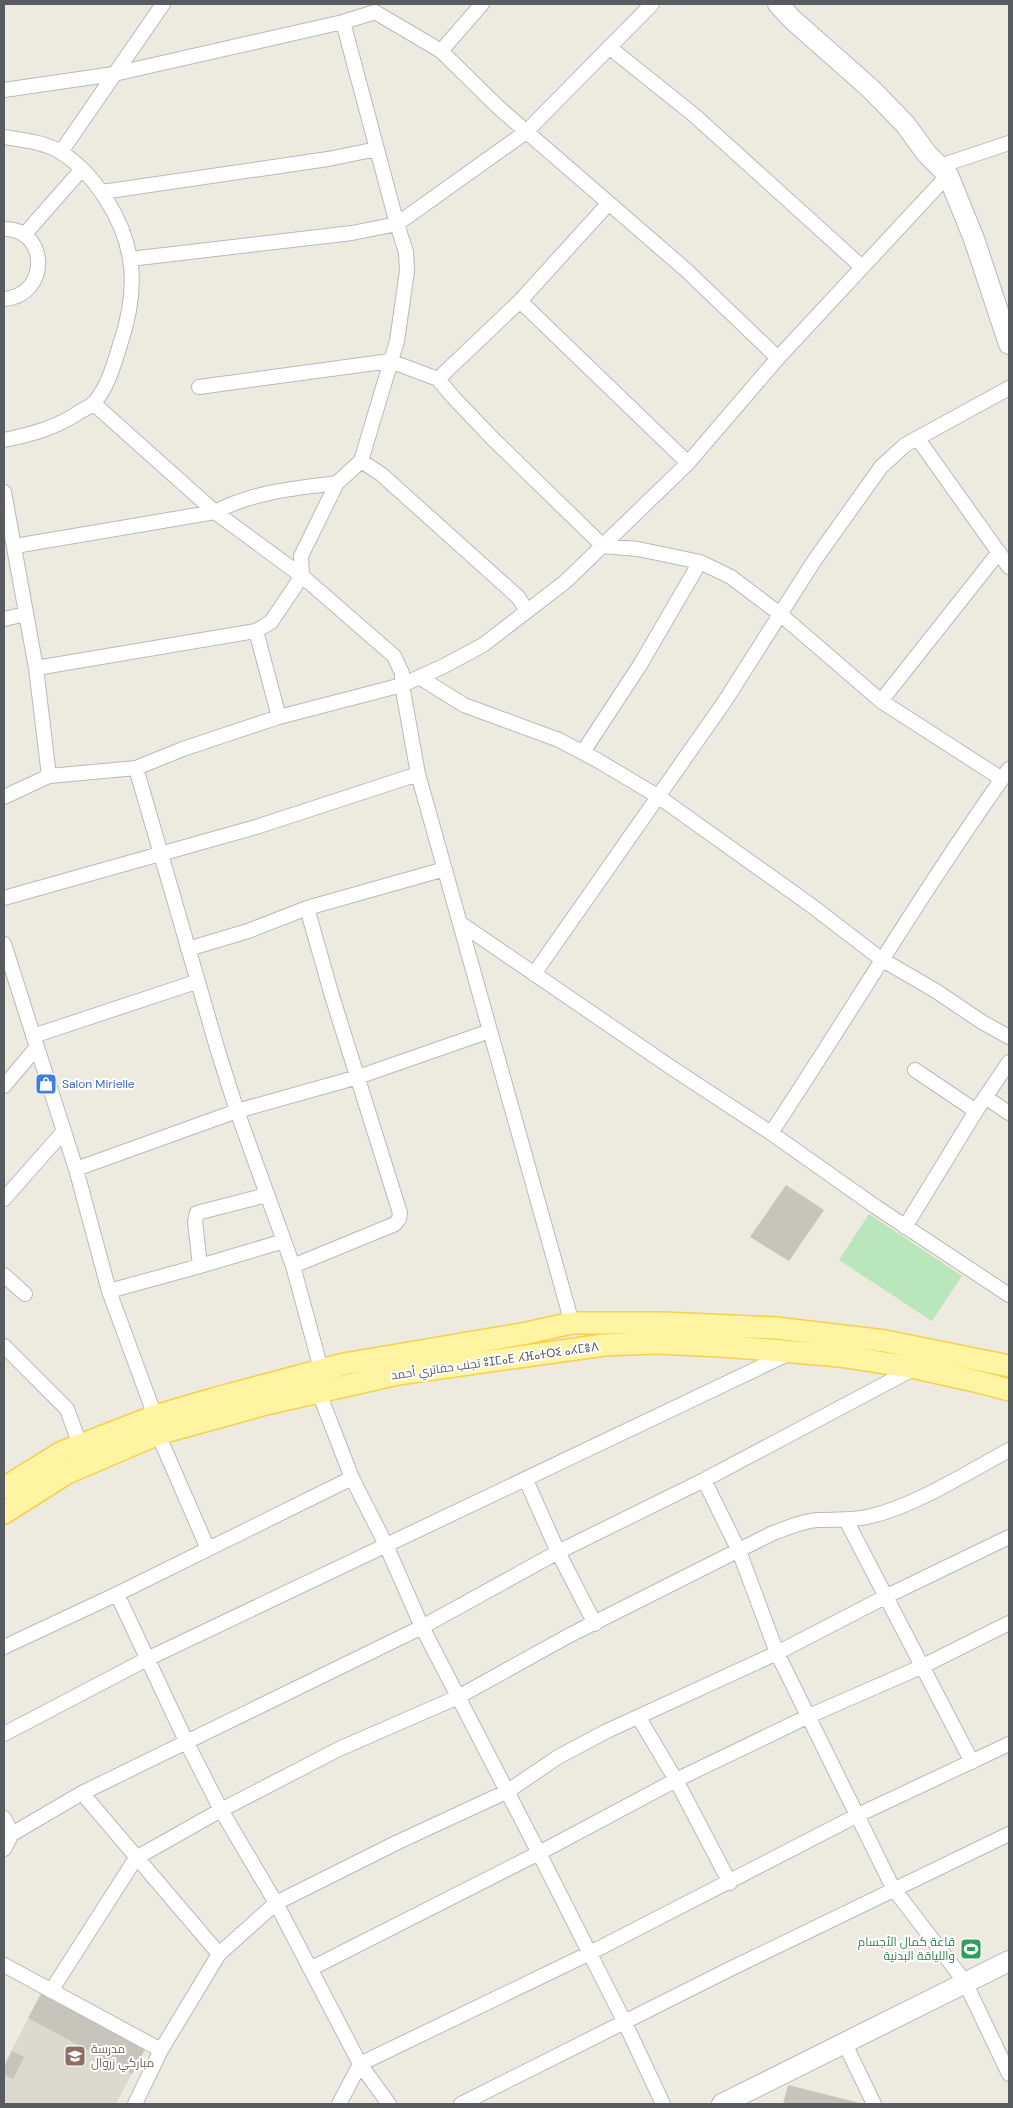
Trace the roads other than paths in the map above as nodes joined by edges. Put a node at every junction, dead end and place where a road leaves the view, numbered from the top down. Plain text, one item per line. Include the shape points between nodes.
1 (163, 4) edge
2 (482, 4) edge
3 (652, 4) edge
4 (778, 4) edge
5 (378, 8) edge
6 (343, 22) junction
7 (609, 48) junction
8 (441, 51) junction
9 (114, 74) junction
10 (4, 90) edge
11 (526, 132) junction
12 (4, 137) edge
13 (1009, 143) edge
14 (377, 149) junction
15 (61, 152) junction
16 (82, 169) junction
17 (944, 171) junction
18 (102, 192) junction
19 (608, 204) junction
20 (396, 224) junction
21 (4, 229) edge
22 (24, 236) junction
23 (130, 258) junction
24 (862, 267) junction
25 (4, 299) edge
26 (520, 301) junction
27 (1009, 344) edge
28 (778, 358) junction
29 (390, 361) junction
30 (438, 379) junction
31 (199, 387) dead end
32 (1009, 388) edge
33 (93, 403) junction
34 (918, 439) junction
35 (4, 440) edge
36 (361, 461) junction
37 (688, 463) junction
38 (337, 483) junction
39 (4, 494) edge
40 (215, 512) junction
41 (14, 546) junction
42 (603, 546) junction
43 (999, 552) junction
44 (700, 562) junction
45 (1009, 567) edge
46 (302, 576) junction
47 (527, 610) junction
48 (26, 614) junction
49 (780, 614) junction
50 (4, 618) edge
51 (256, 631) junction
52 (36, 668) junction
53 (419, 677) junction
54 (402, 684) junction
55 (881, 701) junction
56 (279, 717) junction
57 (583, 752) junction
58 (136, 768) junction
59 (418, 774) junction
60 (1006, 774) edge
61 (49, 776) junction
62 (4, 797) edge
63 (659, 797) junction
64 (161, 854) junction
65 (445, 868) junction
66 (4, 898) edge
67 (307, 908) junction
68 (460, 922) junction
69 (4, 944) edge
70 (188, 949) junction
71 (881, 959) junction
72 (534, 974) junction
73 (196, 982) junction
74 (490, 1031) junction
75 (1009, 1037) edge
76 (35, 1042) junction
77 (1009, 1062) edge
78 (915, 1070) dead end
79 (358, 1077) junction
80 (4, 1086) edge
81 (985, 1097) junction
82 (237, 1111) junction
83 (976, 1111) junction
84 (1009, 1113) edge
85 (64, 1131) junction
86 (771, 1133) junction
87 (76, 1169) junction
88 (267, 1195) junction
89 (4, 1198) edge
90 (906, 1227) junction
91 (284, 1240) junction
92 (200, 1266) junction
93 (293, 1266) junction
94 (4, 1275) edge
95 (109, 1291) junction
96 (25, 1294) dead end
97 (1009, 1295) edge
98 (572, 1323) junction
99 (4, 1346) edge
100 (794, 1351) junction
101 (1009, 1366) edge
102 (916, 1368) junction
103 (317, 1378) junction
104 (1003, 1389) edge
105 (156, 1425) junction
106 (80, 1445) junction
107 (1009, 1450) edge
108 (352, 1478) junction
109 (526, 1480) junction
110 (704, 1480) junction
111 (4, 1488) edge
112 (4, 1513) edge
113 (846, 1520) junction
114 (1009, 1537) edge
115 (386, 1545) junction
116 (208, 1549) junction
117 (739, 1551) junction
118 (558, 1552) junction
119 (117, 1594) junction
120 (885, 1597) junction
121 (1009, 1623) edge
122 (595, 1624) junction
123 (422, 1627) junction
124 (4, 1647) edge
125 (777, 1653) junction
126 (147, 1659) junction
127 (921, 1667) junction
128 (458, 1697) junction
129 (809, 1716) junction
130 (639, 1718) junction
131 (4, 1734) edge
132 (186, 1741) junction
133 (1009, 1744) edge
134 (972, 1762) junction
135 (676, 1780) junction
136 (508, 1791) junction
137 (82, 1793) junction
138 (221, 1810) junction
139 (858, 1815) junction
140 (4, 1818) edge
141 (12, 1834) junction
142 (1009, 1834) edge
143 (4, 1849) edge
144 (539, 1853) junction
145 (136, 1858) junction
146 (730, 1883) junction
147 (893, 1888) junction
148 (276, 1903) junction
149 (590, 1953) junction
150 (219, 1954) junction
151 (1009, 1961) edge
152 (4, 1965) edge
153 (310, 1969) junction
154 (965, 1982) junction
155 (51, 1991) junction
156 (625, 2023) junction
157 (845, 2044) junction
158 (161, 2050) junction
159 (360, 2064) junction
160 (1009, 2074) edge
161 (135, 2104) edge
162 (339, 2104) edge
163 (389, 2104) edge
164 (461, 2104) edge
165 (663, 2104) edge
166 (722, 2104) edge
167 (874, 2104) edge

1 - 9 street
2 - 8 street
3 - 7 street
4 - 17 main road via 872,89
5 - 6 street
5 - 8 street
6 - 9 street
6 - 14 street
7 - 11 street
7 - 24 street via 694,115
8 - 11 street
9 - 10 street
9 - 15 street
11 - 19 street
11 - 20 street
12 - 15 street
13 - 17 street
14 - 18 street
14 - 20 street
15 - 16 street
16 - 18 street
16 - 22 street
17 - 24 street
17 - 27 main road via 974,240
18 - 23 street via 118,223
19 - 26 street
19 - 28 street via 686,270
20 - 23 street
20 - 29 street via 406,252 407,271 397,340
21 - 22 street
22 - 25 street via 38,257 37,274 21,294
23 - 33 street via 132,296 122,339 111,374
24 - 28 street
26 - 30 street
26 - 37 street
28 - 37 street
29 - 30 street
29 - 31 street
29 - 36 street
30 - 42 street via 494,440
32 - 34 street
33 - 35 street via 60,424
33 - 40 street
34 - 43 street
34 - 49 street via 898,450 881,466
36 - 38 street
36 - 47 street via 381,474 510,590
37 - 42 street
38 - 40 street via 296,488 234,502
38 - 46 street via 301,556
39 - 41 street
40 - 41 street
40 - 46 street
41 - 48 street
42 - 44 street via 638,549
42 - 47 street via 565,582
43 - 45 street
43 - 55 street
44 - 49 street via 731,577
44 - 57 street via 640,665
46 - 51 street via 271,622
46 - 54 street via 394,656 402,673
47 - 53 street via 483,645
48 - 50 street
48 - 52 street
49 - 55 street
49 - 63 street
51 - 52 street
51 - 56 street
52 - 61 street
53 - 54 street
53 - 57 street via 464,705
54 - 56 street
54 - 59 street
55 - 60 street
56 - 58 street
57 - 63 street
58 - 61 street
58 - 64 street
59 - 64 street via 256,828
59 - 65 street
60 - 71 street
61 - 62 street
63 - 71 street
63 - 72 street
64 - 66 street
64 - 70 street
65 - 67 street
65 - 68 street
67 - 70 street via 248,931
67 - 79 street
68 - 72 street
68 - 74 street
69 - 76 street
70 - 73 street
71 - 75 street
71 - 86 street
72 - 86 street
73 - 76 street
73 - 82 street
74 - 79 street
74 - 98 street
76 - 80 street
76 - 85 street
77 - 81 street
78 - 83 street
79 - 82 street
79 - 93 street via 399,1205 399,1219 395,1224
81 - 83 street
81 - 84 street
82 - 87 street
82 - 88 street
83 - 90 street
85 - 87 street
85 - 89 street
86 - 90 street
87 - 95 street
88 - 91 street
88 - 92 street via 198,1213 195,1221
90 - 97 street
91 - 92 street
91 - 93 street
92 - 95 street
93 - 103 street
94 - 96 street
95 - 105 street
98 - 101 main road, تجنب حفاتري أحمد ⵓⵊⵎⴰⴹ ⵃⴼⴰⵜⵔⵉ ⴰⵃⵎⴻⴷ via 776,1328 884,1341
98 - 103 main road, تجنب حفاتري أحمد ⵓⵊⵎⴰⴹ ⵃⴼⴰⵜⵔⵉ ⴰⵃⵎⴻⴷ
99 - 106 street via 67,1409
100 - 102 main road, تجنب حفاتري أحمد ⵓⵊⵎⴰⴹ ⵃⴼⴰⵜⵔⵉ ⴰⵃⵎⴻⴷ
100 - 103 main road, تجنب حفاتري أحمد ⵓⵊⵎⴰⴹ ⵃⴼⴰⵜⵔⵉ ⴰⵃⵎⴻⴷ via 656,1343 604,1345 398,1374
100 - 109 street
101 - 104 street
102 - 104 main road, تجنب حفاتري أحمد ⵓⵊⵎⴰⴹ ⵃⴼⴰⵜⵔⵉ ⴰⵃⵎⴻⴷ
102 - 110 street
103 - 105 main road, تجنب حفاتري أحمد ⵓⵊⵎⴰⴹ ⵃⴼⴰⵜⵔⵉ ⴰⵃⵎⴻⴷ
103 - 108 street
105 - 106 main road, تجنب حفاتري أحمد ⵓⵊⵎⴰⴹ ⵃⴼⴰⵜⵔⵉ ⴰⵃⵎⴻⴷ
105 - 112 main road, تجنب حفاتري أحمد ⵓⵊⵎⴰⴹ ⵃⴼⴰⵜⵔⵉ ⴰⵃⵎⴻⴷ via 66,1473
105 - 116 street
106 - 111 main road, تجنب حفاتري أحمد ⵓⵊⵎⴰⴹ ⵃⴼⴰⵜⵔⵉ ⴰⵃⵎⴻⴷ via 62,1452
107 - 113 street via 903,1505
108 - 115 street
108 - 116 street
109 - 115 street
109 - 118 street
110 - 117 street
110 - 118 street
113 - 117 street via 815,1520 794,1525
113 - 120 street
114 - 120 street
115 - 123 street
115 - 126 street
116 - 119 street
117 - 122 street
117 - 125 street
118 - 122 street
118 - 123 street
119 - 124 street
119 - 126 street
120 - 125 street
120 - 127 street
121 - 127 street
122 - 128 street
123 - 128 street
123 - 132 street
125 - 129 street
125 - 130 street
126 - 131 street
126 - 132 street
127 - 129 street
127 - 134 street
128 - 136 street
128 - 138 street via 339,1749
129 - 135 street
129 - 139 street
130 - 135 street
130 - 136 street via 558,1757
132 - 137 street
132 - 138 street
133 - 134 street
134 - 139 street
135 - 144 street
135 - 146 street
136 - 144 street
136 - 148 street
137 - 141 street
137 - 145 street
138 - 145 street
138 - 148 street
139 - 146 street
139 - 147 street
140 - 141 street
141 - 143 street
142 - 147 street
144 - 149 street
144 - 153 street
145 - 150 street
145 - 155 street
146 - 149 street
147 - 154 street
147 - 156 street
148 - 150 street
148 - 153 street
149 - 156 street
149 - 159 street
150 - 158 street
151 - 154 main road
152 - 155 street
153 - 159 street
154 - 157 main road
154 - 160 street
155 - 158 street
156 - 164 street
156 - 165 street
157 - 166 main road
157 - 167 street
158 - 161 street
159 - 162 street
159 - 163 street

